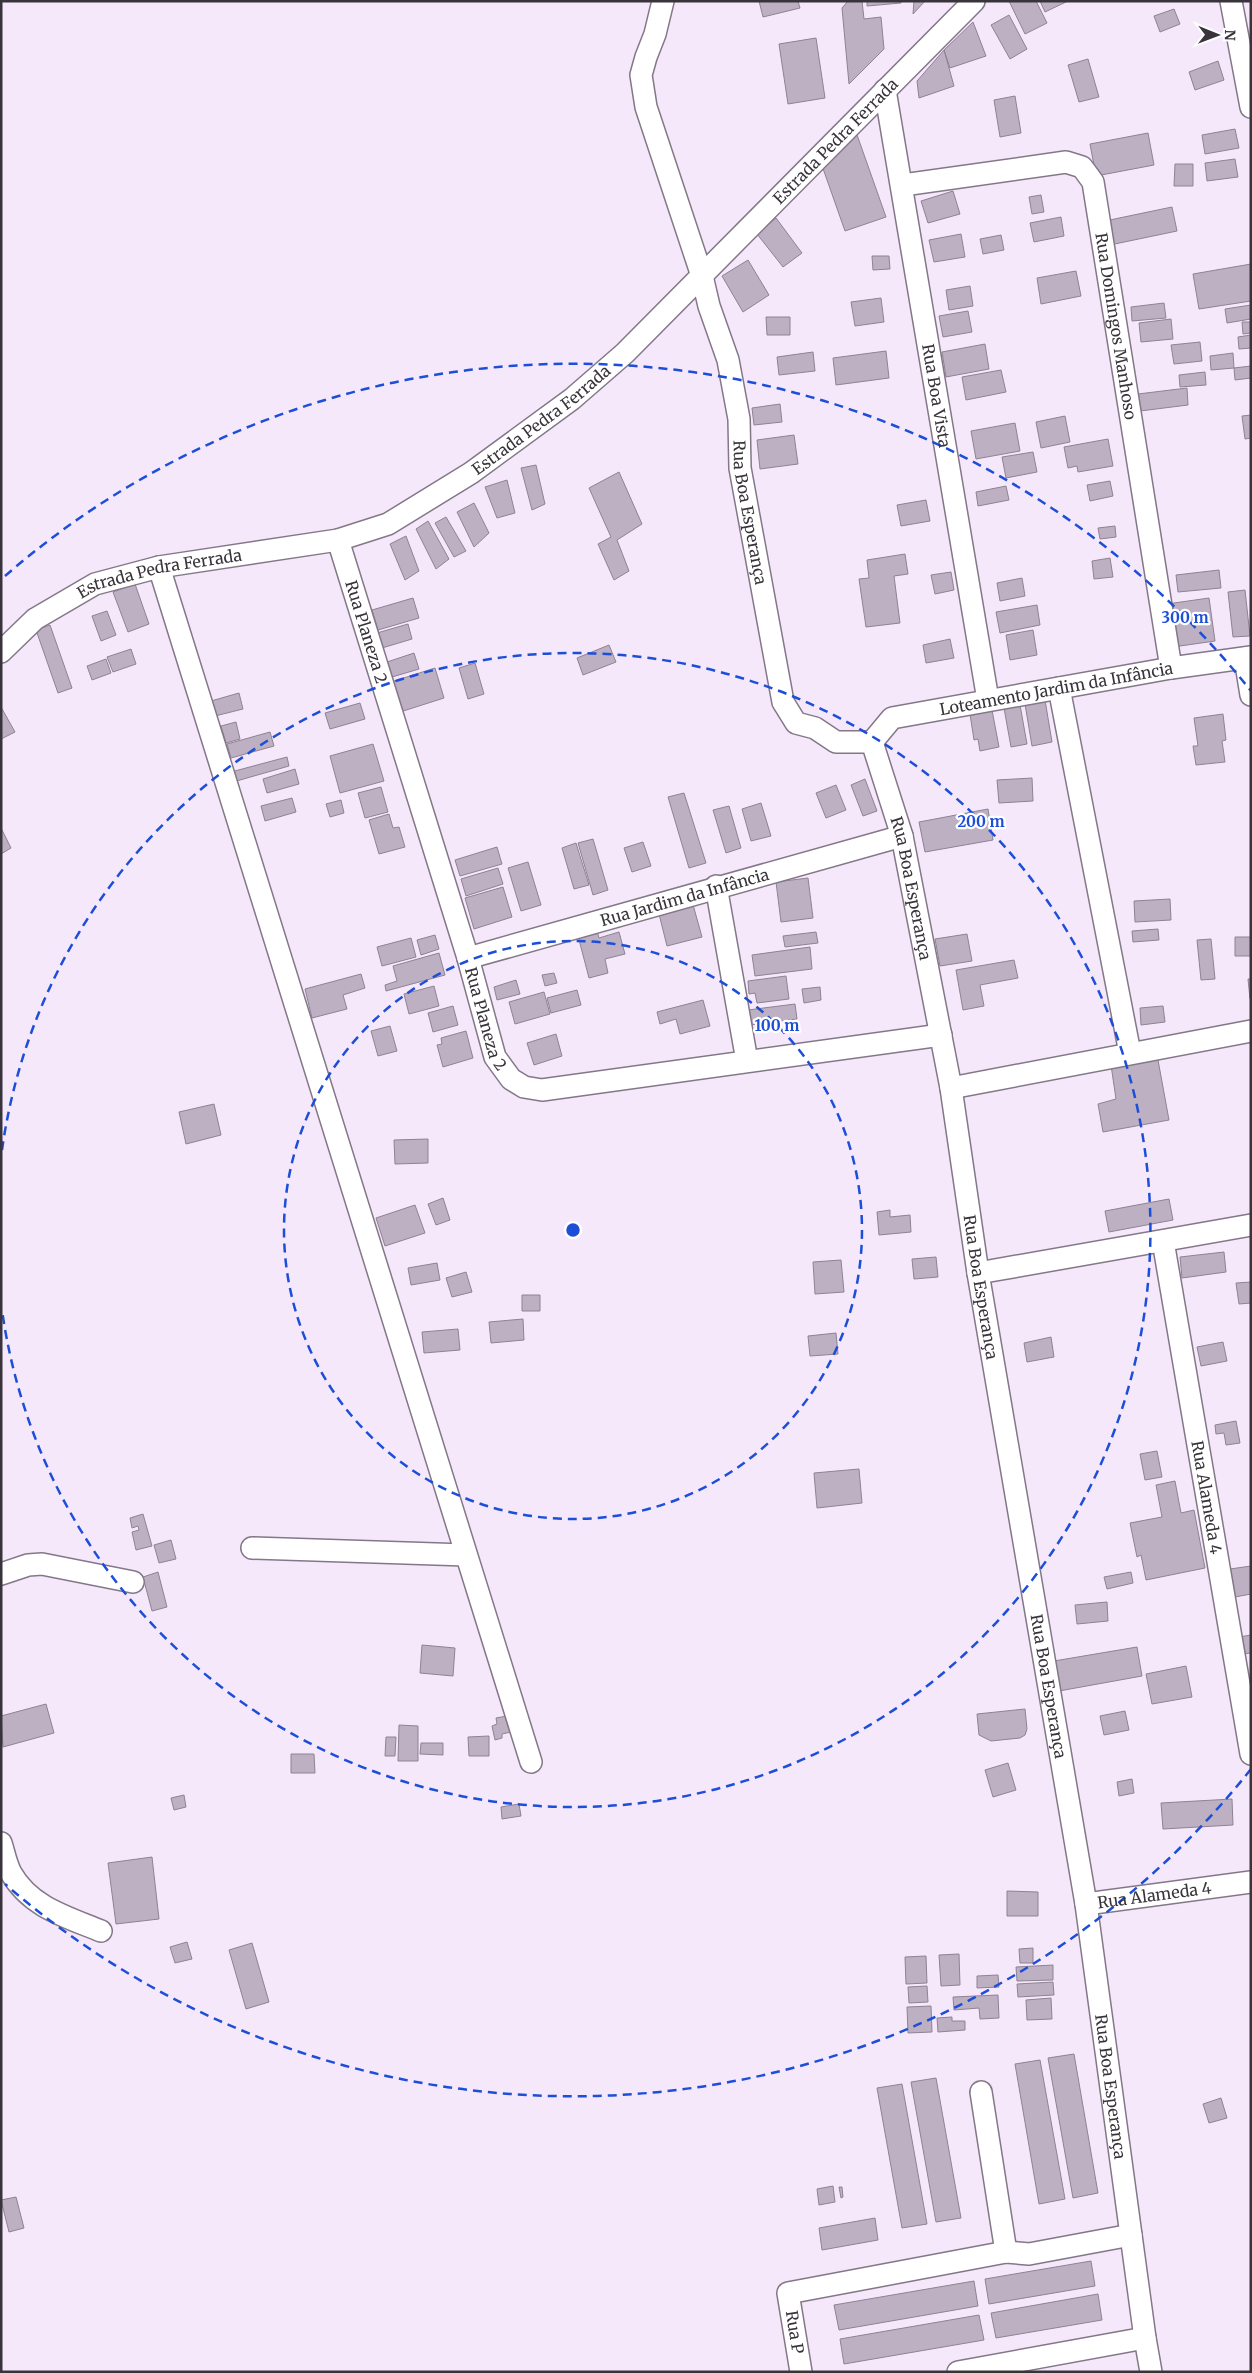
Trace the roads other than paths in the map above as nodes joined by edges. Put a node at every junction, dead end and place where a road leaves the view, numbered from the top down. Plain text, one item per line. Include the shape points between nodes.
1 (663, 1) edge
2 (974, 1) edge
3 (1231, 1) edge
4 (886, 90) junction
5 (1251, 108) edge
6 (903, 184) junction
7 (702, 276) junction
8 (338, 540) junction
9 (159, 567) junction
10 (1, 652) edge
11 (1248, 657) edge
12 (1170, 668) junction
13 (1059, 688) junction
14 (1251, 695) edge
15 (988, 700) junction
16 (872, 742) junction
17 (902, 836) junction
18 (716, 886) junction
19 (468, 958) junction
20 (1251, 1031) edge
21 (940, 1035) junction
22 (1130, 1053) junction
23 (747, 1061) junction
24 (951, 1088) junction
25 (1251, 1225) edge
26 (1163, 1241) junction
27 (978, 1273) junction
28 (252, 1548) dead end
29 (466, 1555) junction
30 (1, 1574) edge
31 (133, 1582) dead end
32 (1251, 1754) edge
33 (531, 1762) dead end
34 (1, 1843) edge
35 (1251, 1882) edge
36 (1086, 1904) junction
37 (101, 1931) dead end
38 (981, 2092) dead end
39 (1131, 2235) junction
40 (1006, 2252) junction
41 (1145, 2338) junction
42 (801, 2372) edge
43 (958, 2372) edge
44 (1152, 2372) edge

1 - 7 street, Rua Boa Esperança via 641,75 656,144
2 - 4 street, Estrada Pedra Ferrada
3 - 5 street
4 - 6 street, Rua Boa Vista
4 - 7 street, Estrada Pedra Ferrada
6 - 12 street, Rua Domingos Manhoso via 1066,162 1082,167 1093,182
6 - 15 street, Rua Boa Vista
7 - 8 street, Estrada Pedra Ferrada via 625,354 557,411 471,473 388,524
7 - 16 street, Rua Boa Esperança via 708,306 728,360 738,419 740,468 783,702 796,724 815,728 836,742
8 - 9 street, Estrada Pedra Ferrada
8 - 19 street, Rua Planeza 2
9 - 10 street, Estrada Pedra Ferrada via 96,584 35,619
9 - 29 street
11 - 12 street, Loteamento Jardim da Infância
11 - 14 street
12 - 13 street, Loteamento Jardim da Infância
13 - 15 street, Loteamento Jardim da Infância
13 - 22 street
15 - 16 street, Loteamento Jardim da Infância via 892,718
16 - 17 street, Rua Boa Esperança
17 - 18 street, Rua Jardim da Infância
17 - 21 street, Rua Boa Esperança
18 - 19 street, Rua Jardim da Infância
18 - 23 street
19 - 23 street, Rua Planeza 2 via 496,1057 511,1079 524,1087 542,1090
20 - 22 street
21 - 23 street, Rua Planeza 2
21 - 24 street, Rua Boa Esperança
22 - 24 street
24 - 27 street, Rua Boa Esperança
25 - 26 street
26 - 27 street
26 - 32 street, Rua Alameda 4
27 - 36 street, Rua Boa Esperança
28 - 29 street
29 - 33 street
30 - 31 street via 28,1564 42,1564
34 - 37 street via 10,1872 36,1902 52,1912
35 - 36 street, Rua Alameda 4
36 - 39 street, Rua Boa Esperança
38 - 40 street
39 - 40 street via 1029,2254
39 - 41 street, Rua Boa Esperança
40 - 42 street, Rua P via 788,2293
41 - 43 street
41 - 44 street, Rua Boa Esperança

